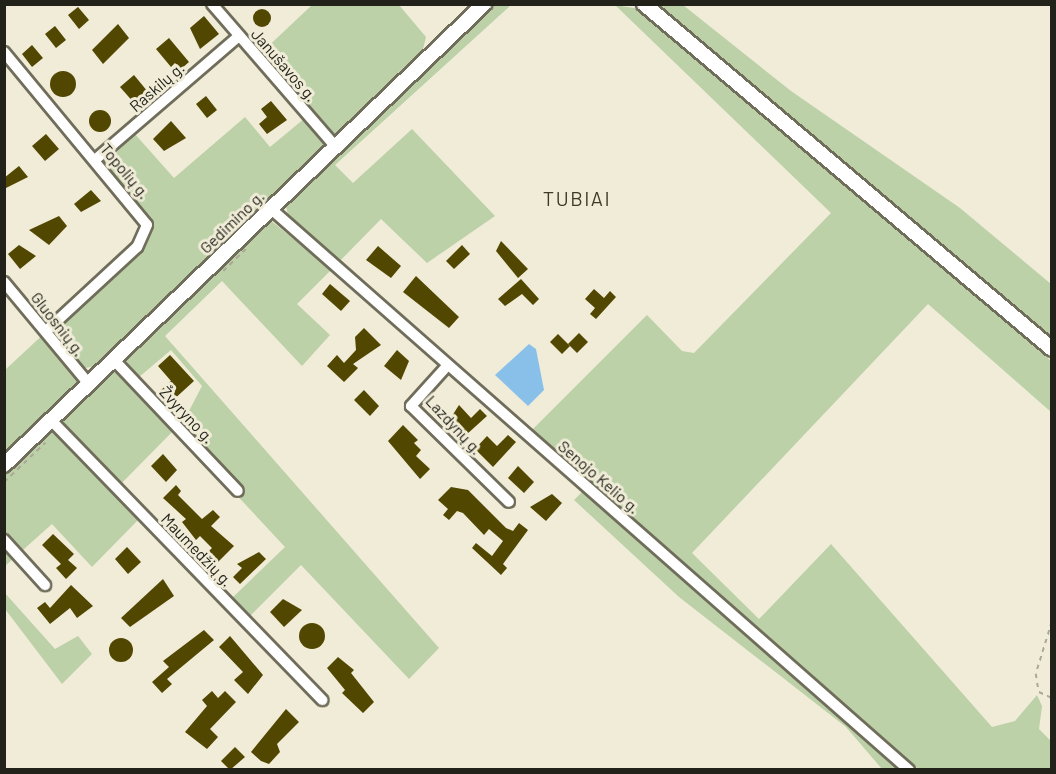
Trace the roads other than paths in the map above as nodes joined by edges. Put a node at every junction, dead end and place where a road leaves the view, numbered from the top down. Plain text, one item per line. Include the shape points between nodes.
1 (212, 4) edge
2 (484, 4) edge
3 (644, 4) edge
4 (239, 36) junction
5 (4, 52) edge
6 (334, 145) junction
7 (96, 159) junction
8 (270, 208) junction
9 (4, 282) edge
10 (46, 331) junction
11 (1052, 349) edge
12 (114, 360) junction
13 (447, 366) junction
14 (89, 384) junction
15 (51, 420) junction
16 (4, 465) edge
17 (238, 491) dead end
18 (509, 502) dead end
19 (4, 540) edge
20 (45, 585) dead end
21 (322, 700) dead end
22 (909, 770) edge

1 - 4 street, Janušavos g.
2 - 6 main road, Gedimino g.
3 - 11 main road
4 - 6 street, Janušavos g.
4 - 7 street, Raskilų g.
5 - 7 street, Topolių g.
6 - 8 main road, Gedimino g.
7 - 10 street, Topolių g. via 142,215 146,236
8 - 12 main road, Gedimino g.
8 - 13 street, Senojo Kelio g.
9 - 10 street, Gluosnių g.
10 - 14 street, Gluosnių g.
12 - 14 main road, Gedimino g.
12 - 17 street, Žvyryno g.
13 - 18 street, Lazdynų g. via 411,406
13 - 22 street, Senojo Kelio g.
14 - 15 main road, Gedimino g.
15 - 16 main road, Gedimino g.
15 - 21 street, Maumedžių g.
19 - 20 street

